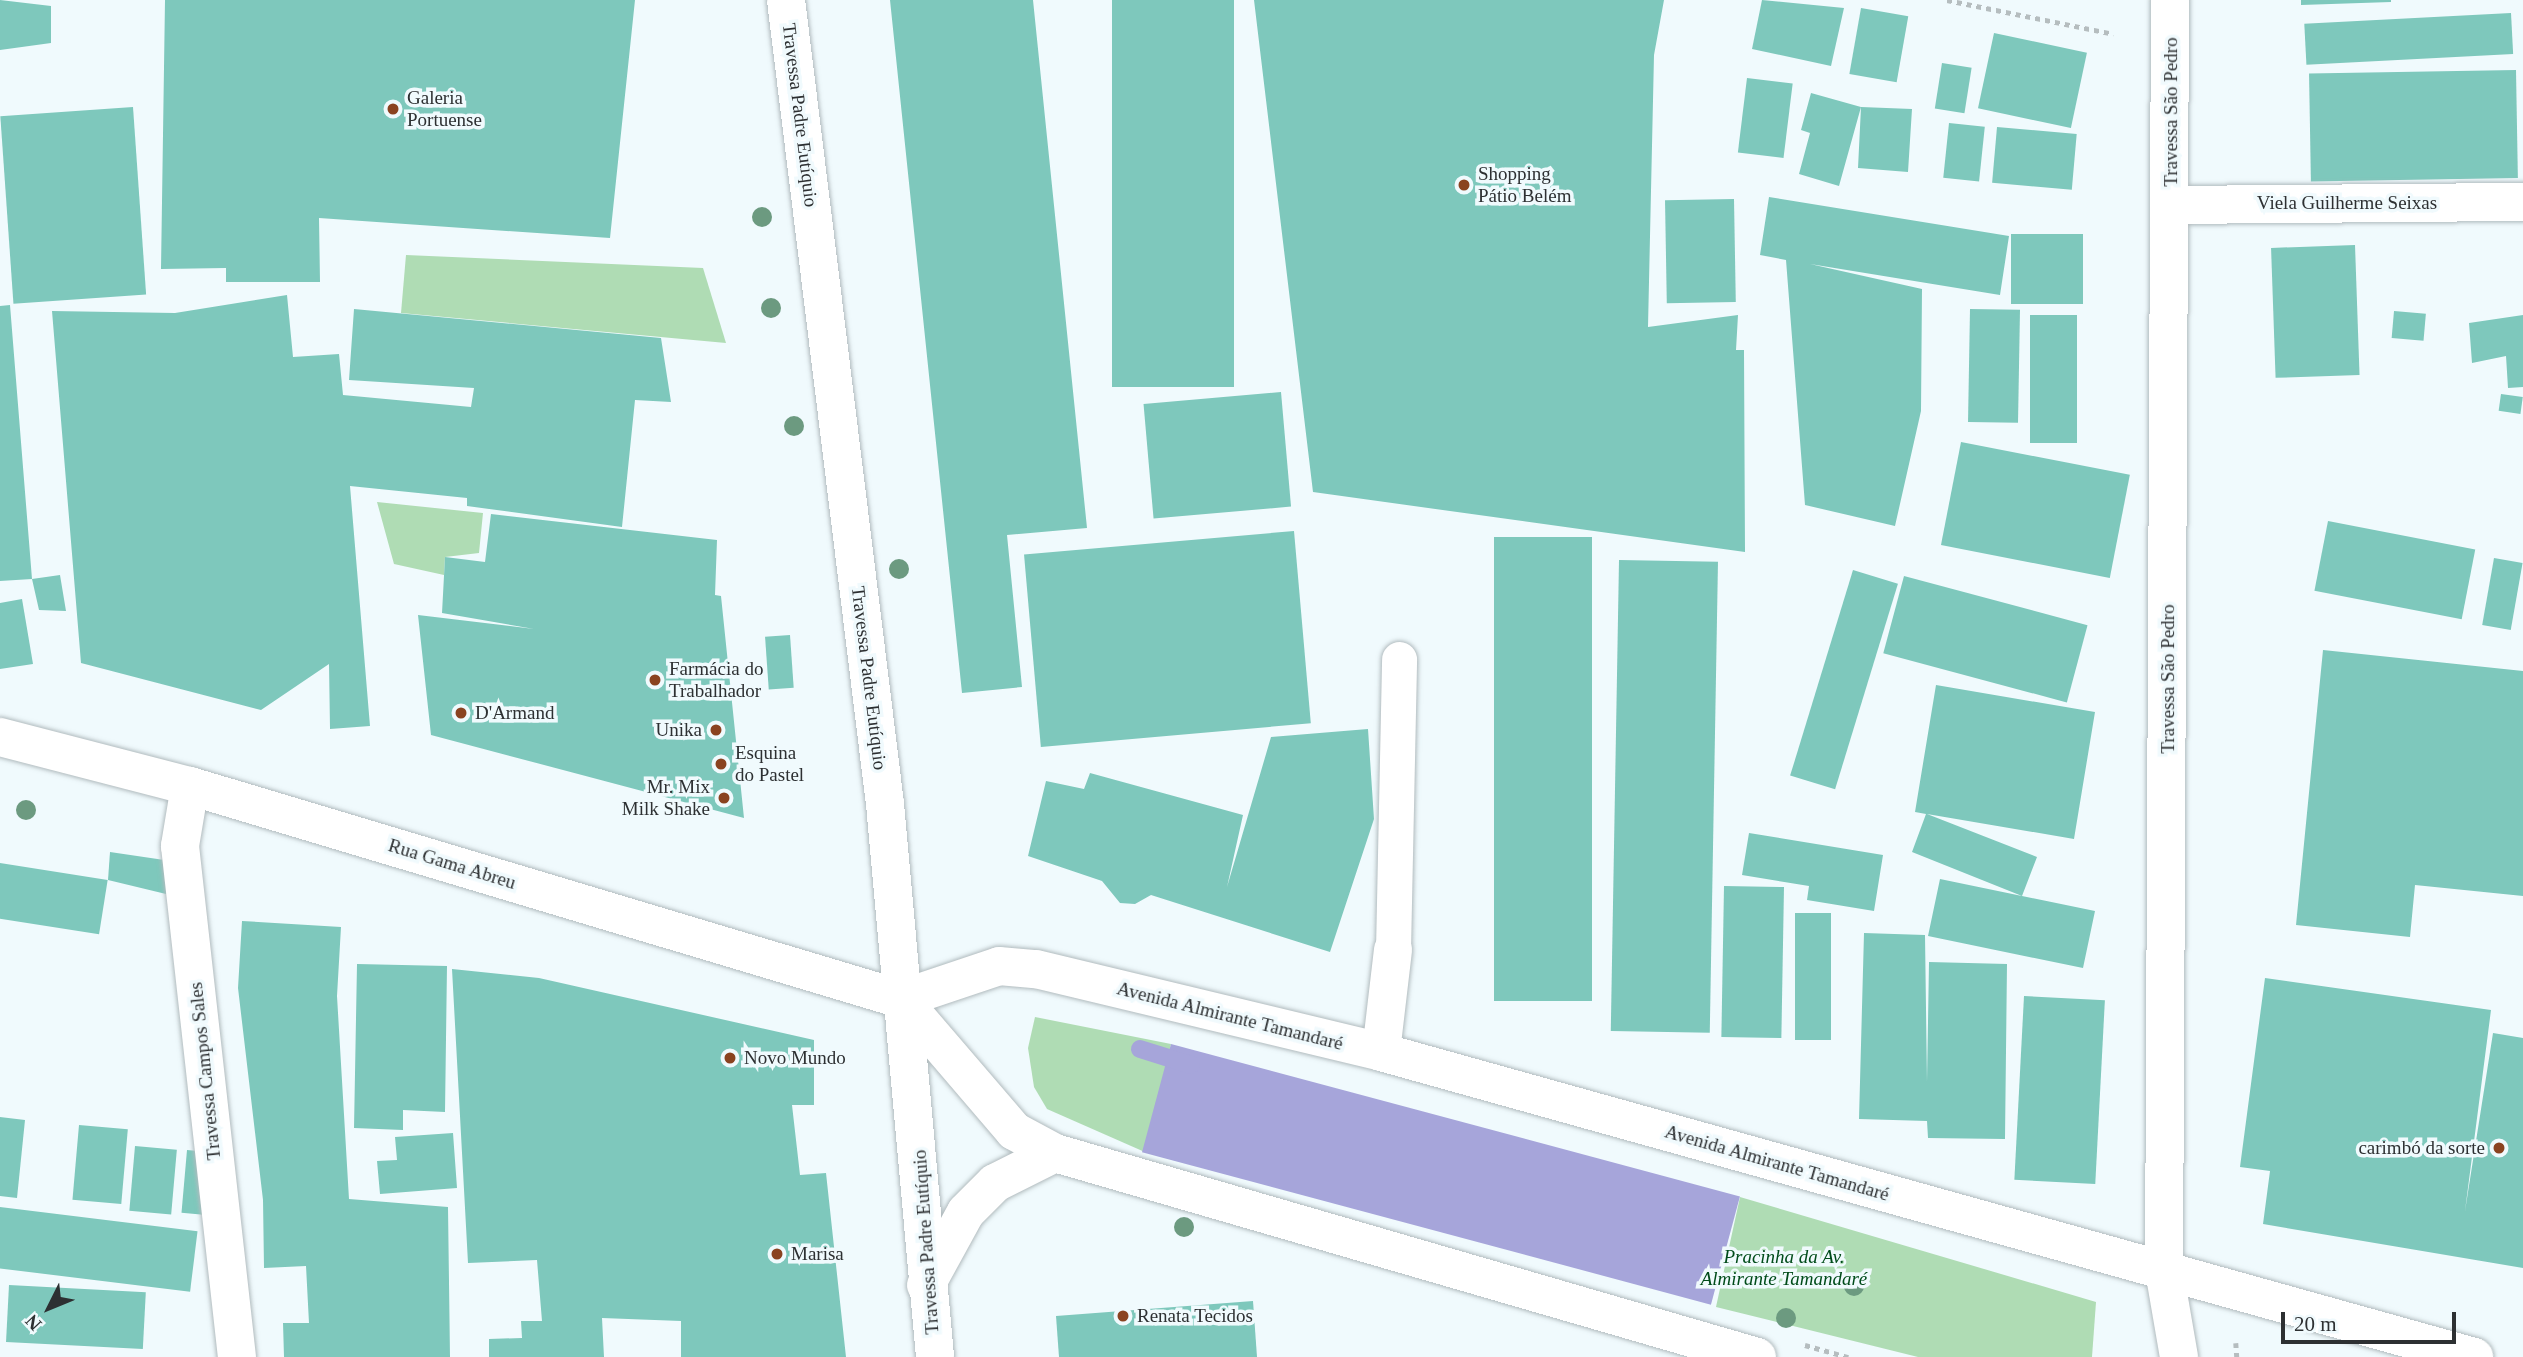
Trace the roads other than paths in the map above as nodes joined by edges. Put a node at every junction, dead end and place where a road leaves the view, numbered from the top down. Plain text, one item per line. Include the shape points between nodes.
1 (786, 0) edge
2 (2170, 0) edge
3 (2523, 202) edge
4 (2171, 205) junction
5 (1399, 659) dead end
6 (0, 737) edge
7 (190, 786) junction
8 (1393, 950) joint
9 (901, 999) junction
10 (1381, 1052) junction
11 (1055, 1153) junction
12 (2164, 1270) junction
13 (926, 1285) junction
14 (237, 1357) edge
15 (935, 1357) edge
16 (1757, 1357) edge
17 (2179, 1357) edge
18 (2474, 1357) edge

1 - 9 main road, Travessa Padre Eutíquio via 883,790
2 - 4 main road, Travessa São Pedro
3 - 4 main road, Viela Guilherme Seixas
4 - 12 main road, Travessa São Pedro
5 - 8 lane
6 - 7 main road, Rua Gama Abreu
7 - 9 main road, Rua Gama Abreu
7 - 14 main road, Travessa Campos Sales via 180,846
8 - 10 main road
9 - 10 main road, Avenida Almirante Tamandaré via 999,966 1036,969
9 - 11 main road via 1014,1131
9 - 13 main road, Travessa Padre Eutíquio via 918,1120
10 - 12 main road, Avenida Almirante Tamandaré
11 - 13 main road via 995,1183 974,1204
11 - 16 main road
12 - 17 main road, Travessa São Pedro
12 - 18 main road, Avenida Almirante Tamandaré
13 - 15 main road, Travessa Padre Eutíquio

